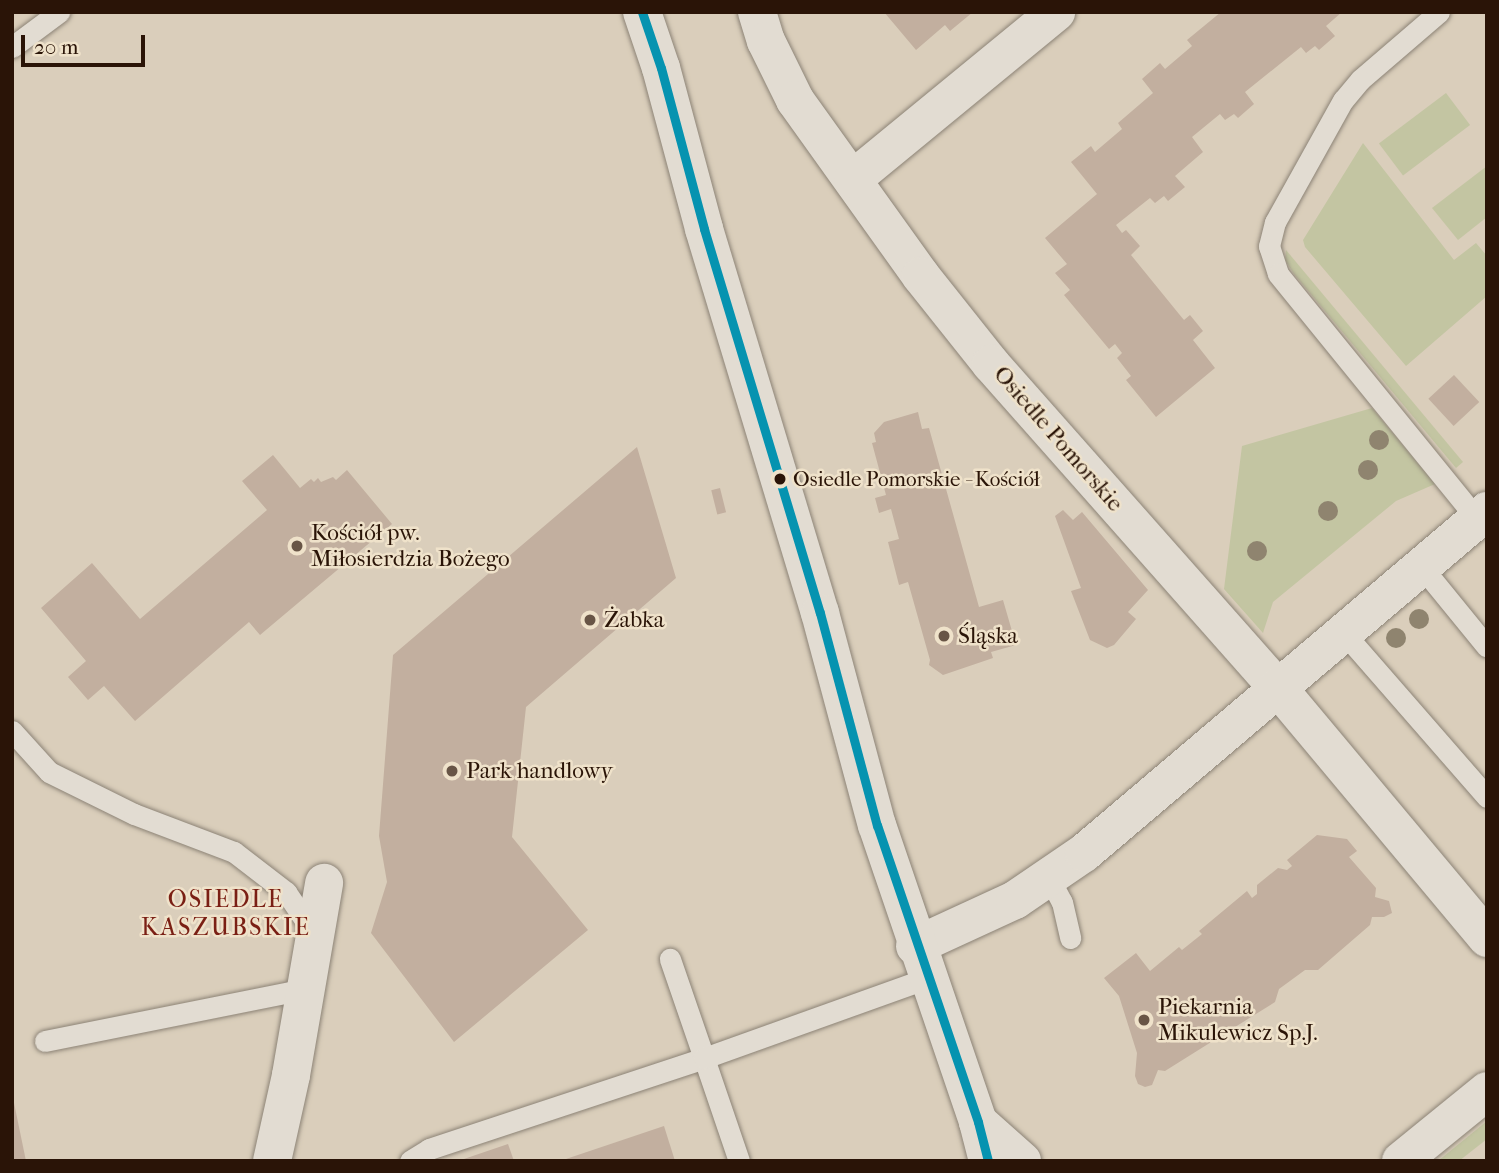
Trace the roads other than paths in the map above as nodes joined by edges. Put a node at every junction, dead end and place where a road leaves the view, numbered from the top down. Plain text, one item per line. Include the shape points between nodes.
1 (59, 12) edge
2 (642, 12) edge
3 (757, 12) edge
4 (1056, 12) edge
5 (1439, 12) edge
6 (13, 45) edge
7 (853, 179) junction
8 (1482, 515) edge
9 (1421, 566) junction
10 (1343, 632) junction
11 (1487, 647) edge
12 (1278, 688) junction
13 (12, 731) edge
14 (1487, 797) edge
15 (1049, 878) junction
16 (324, 883) dead end
17 (315, 935) junction
18 (1070, 938) dead end
19 (1487, 938) edge
20 (670, 959) dead end
21 (921, 962) junction
22 (306, 989) junction
23 (45, 1041) dead end
24 (705, 1058) junction
25 (1487, 1091) edge
26 (978, 1122) junction
27 (272, 1161) edge
28 (410, 1161) edge
29 (739, 1161) edge
30 (988, 1161) edge
31 (998, 1161) edge
32 (1022, 1161) edge
33 (1401, 1161) edge

1 - 6 lane
2 - 21 street via 820,612 877,825
3 - 7 street, Osiedle Pomorskie via 795,100
4 - 7 street
5 - 8 lane via 1343,100 1275,222 1269,246 1278,274
7 - 12 street, Osiedle Pomorskie via 991,364
8 - 9 street
9 - 10 street
9 - 11 lane
10 - 12 street
10 - 14 lane
12 - 15 street
12 - 19 street, Osiedle Pomorskie
13 - 17 lane via 48,772 134,814 234,852 286,892
15 - 18 lane via 1062,902
15 - 21 street
16 - 17 street
17 - 22 street
20 - 24 lane
21 - 24 lane
21 - 26 street
22 - 23 lane
22 - 27 street
24 - 28 lane via 429,1149
24 - 29 lane
25 - 33 street
26 - 30 street
26 - 31 street
26 - 32 street

